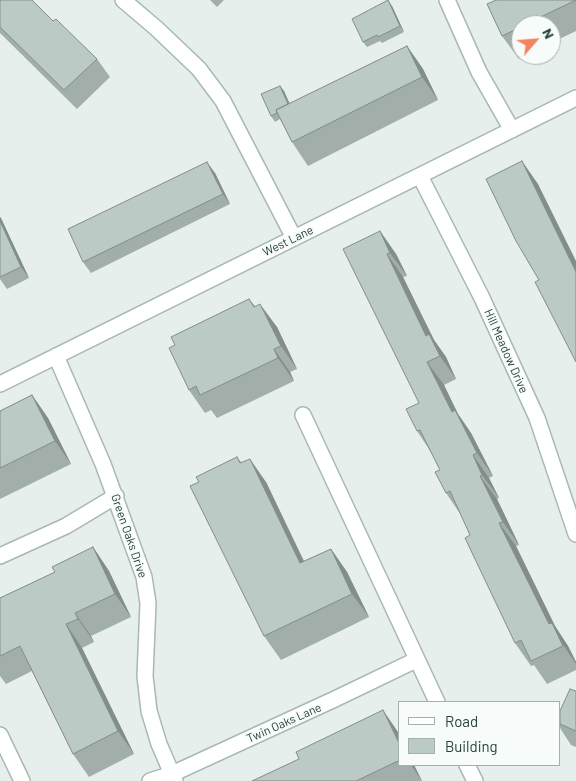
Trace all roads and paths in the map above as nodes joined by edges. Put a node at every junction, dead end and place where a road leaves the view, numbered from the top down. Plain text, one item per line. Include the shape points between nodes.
1 (123, 0) edge
2 (447, 0) edge
3 (576, 98) edge
4 (512, 130) junction
5 (420, 176) junction
6 (294, 238) junction
7 (56, 356) junction
8 (0, 384) edge
9 (303, 415) dead end
10 (116, 496) junction
11 (576, 534) edge
12 (0, 556) edge
13 (416, 660) junction
14 (436, 701) edge
15 (0, 736) edge
16 (468, 766) edge
17 (173, 777) edge
18 (22, 781) edge
19 (150, 781) edge
20 (475, 781) edge

1 - 6 street via 199,69 223,101
2 - 4 street via 479,72
3 - 4 street, West Lane
4 - 5 street, West Lane
5 - 6 street, West Lane
5 - 11 street, Hill Meadow Drive via 482,298 537,418
6 - 7 street, West Lane
7 - 8 street, West Lane
7 - 10 street, Green Oaks Drive
9 - 13 street
10 - 12 street via 66,526
10 - 17 street, Green Oaks Drive via 144,577 148,602 145,676 149,711
13 - 14 street
13 - 17 street, Twin Oaks Lane
15 - 18 street
16 - 20 street
17 - 19 street, Twin Oaks Lane

